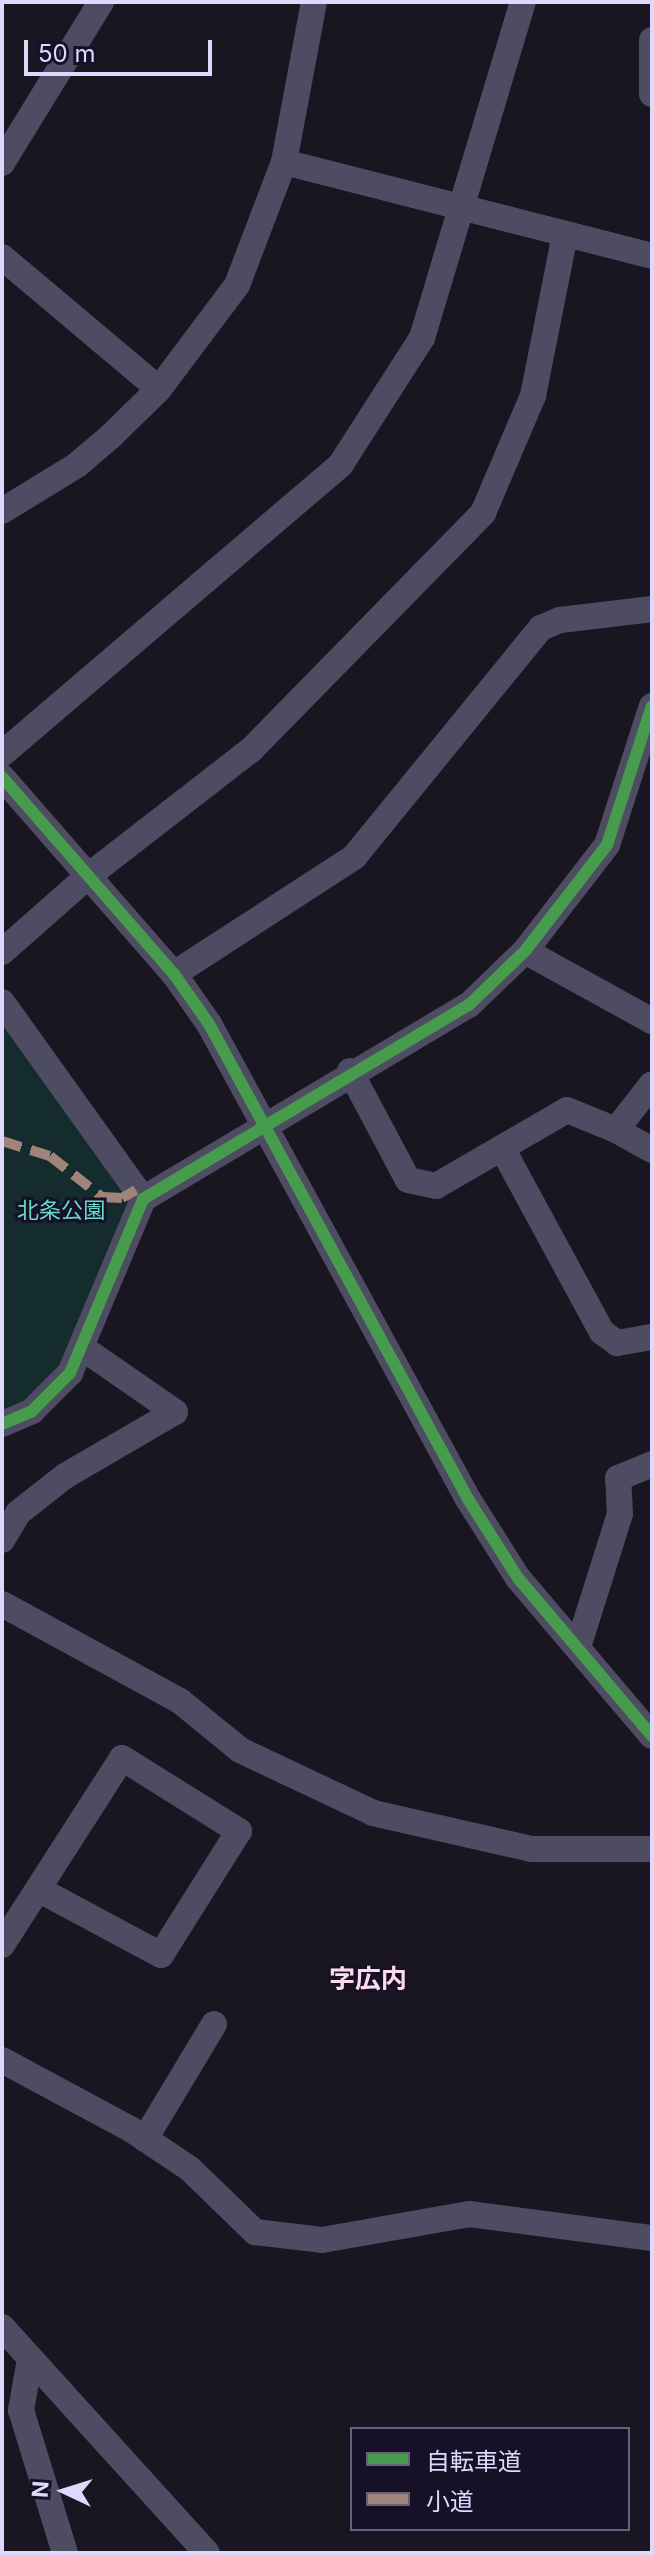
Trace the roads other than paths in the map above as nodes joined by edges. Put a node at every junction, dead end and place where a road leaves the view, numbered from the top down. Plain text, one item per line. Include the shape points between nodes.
1 (101, 2) edge
2 (314, 2) edge
3 (523, 2) edge
4 (652, 40) edge
5 (652, 94) edge
6 (284, 162) junction
7 (2, 163) edge
8 (464, 207) junction
9 (565, 235) junction
10 (652, 256) edge
11 (2, 257) edge
12 (159, 389) junction
13 (2, 511) edge
14 (652, 609) edge
15 (652, 706) edge
16 (2, 754) edge
17 (2, 777) edge
18 (87, 877) junction
19 (525, 951) junction
20 (2, 952) edge
21 (174, 974) junction
22 (2, 1002) edge
23 (652, 1021) edge
24 (350, 1071) junction
25 (652, 1084) edge
26 (264, 1126) junction
27 (616, 1130) junction
28 (502, 1148) junction
29 (652, 1150) edge
30 (143, 1199) junction
31 (652, 1337) edge
32 (81, 1347) junction
33 (2, 1424) edge
34 (652, 1464) edge
35 (2, 1540) edge
36 (2, 1604) edge
37 (578, 1647) junction
38 (652, 1736) edge
39 (652, 1849) edge
40 (40, 1890) junction
41 (2, 1945) edge
42 (214, 2024) dead end
43 (2, 2060) edge
44 (145, 2139) junction
45 (652, 2238) edge
46 (2, 2327) edge
47 (30, 2359) junction
48 (65, 2553) edge
49 (207, 2553) edge

1 - 7 street
2 - 6 street
3 - 8 street
4 - 5 street
6 - 8 street
6 - 12 street via 237,285
8 - 9 street
8 - 16 street via 422,338 341,464
9 - 10 street
9 - 18 street via 533,396 483,513 251,750
11 - 12 street
12 - 13 street via 77,465
14 - 21 street via 560,620 541,628 354,857
15 - 19 street via 607,845
17 - 18 street
18 - 20 street
18 - 21 street
19 - 23 street
19 - 24 street via 469,1005
21 - 26 street via 209,1024
22 - 30 street
24 - 26 street
24 - 28 street via 408,1180 436,1186
25 - 27 street
26 - 30 street
26 - 37 street via 468,1499 518,1578
27 - 28 street via 567,1110
27 - 29 street
28 - 31 street via 602,1332 617,1343
30 - 32 street
32 - 33 street via 57,1391 32,1411
32 - 35 street via 175,1412 65,1476 18,1513
34 - 37 street via 618,1478 620,1514
36 - 39 street via 180,1701 240,1750 373,1813 531,1849
37 - 38 street
40 - 40 street via 122,1758 239,1831 161,1955
40 - 41 street
42 - 44 street
43 - 44 street
44 - 45 street via 190,2169 255,2232 322,2240 469,2214
46 - 47 street
47 - 48 street via 21,2410
47 - 49 street

